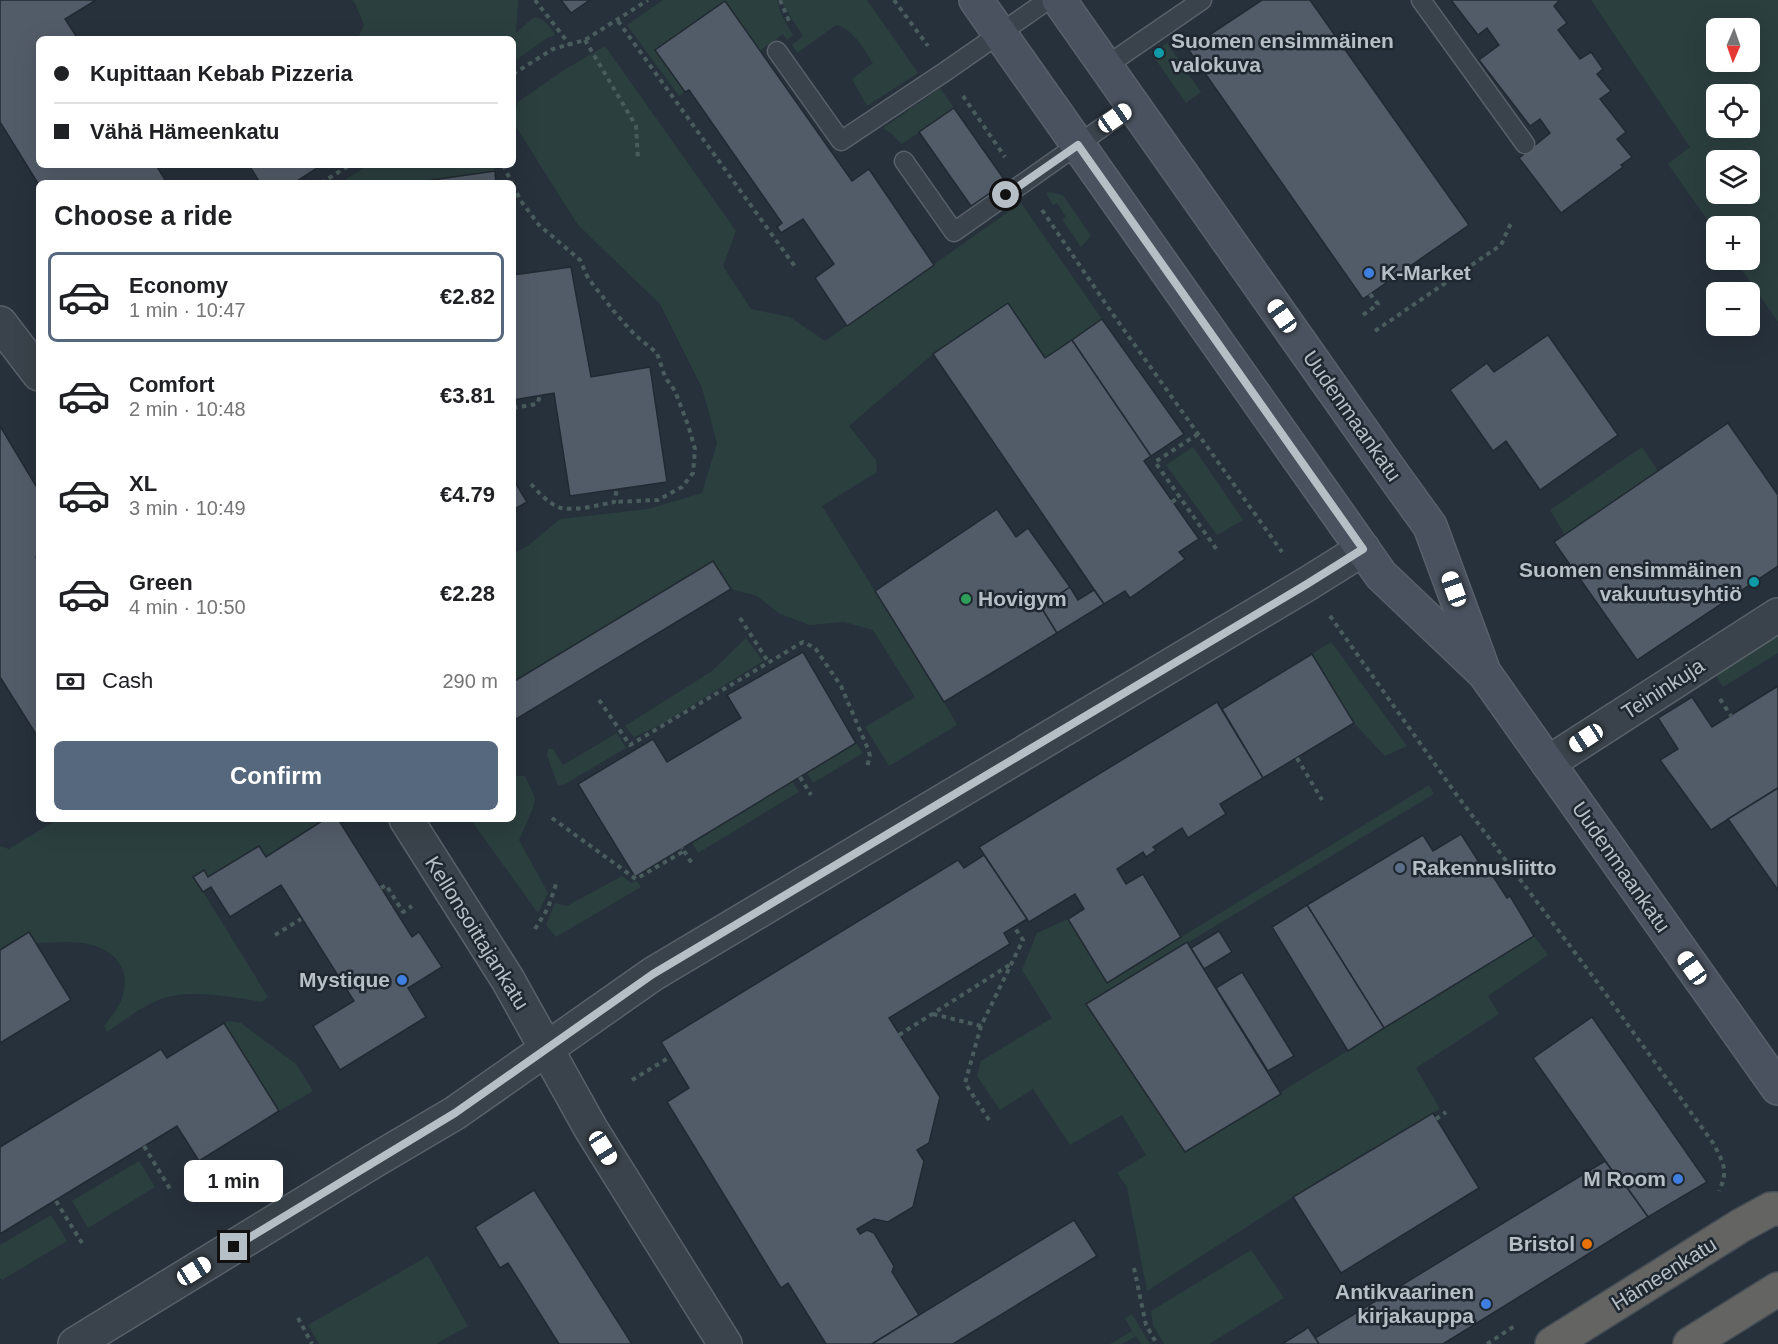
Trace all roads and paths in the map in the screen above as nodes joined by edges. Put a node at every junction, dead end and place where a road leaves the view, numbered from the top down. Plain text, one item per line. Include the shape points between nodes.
1 (535, 0) edge
2 (648, 0) edge
3 (894, 0) edge
4 (976, 0) edge
5 (1048, 0) edge
6 (1059, 0) edge
7 (1203, 0) edge
8 (1421, 0) edge
9 (618, 21) junction
10 (1000, 33) junction
11 (585, 40) junction
12 (570, 45) junction
13 (777, 51) dead end
14 (1106, 66) junction
15 (946, 71) junction
16 (516, 72) edge
17 (1134, 105) junction
18 (1525, 144) dead end
19 (1078, 145) junction
20 (638, 160) dead end
21 (904, 161) dead end
22 (345, 168) edge
23 (326, 180) edge
24 (1024, 183) junction
25 (516, 190) edge
26 (1511, 223) dead end
27 (796, 268) dead end
28 (1370, 294) dead end
29 (1363, 315) dead end
30 (0, 323) edge
31 (1374, 331) dead end
32 (36, 370) edge
33 (540, 396) dead end
34 (516, 408) edge
35 (1198, 434) junction
36 (1147, 459) dead end
37 (1155, 462) junction
38 (531, 484) dead end
39 (617, 489) dead end
40 (1179, 497) junction
41 (614, 502) junction
42 (1172, 502) dead end
43 (1264, 529) dead end
44 (1363, 549) junction
45 (1217, 550) dead end
46 (1778, 615) edge
47 (740, 618) dead end
48 (1335, 623) dead end
49 (769, 663) junction
50 (1485, 674) junction
51 (1719, 698) dead end
52 (599, 700) dead end
53 (1731, 716) dead end
54 (1297, 758) dead end
55 (1548, 763) junction
56 (867, 767) dead end
57 (800, 777) dead end
58 (811, 795) dead end
59 (1322, 800) dead end
60 (552, 818) dead end
61 (408, 822) edge
62 (693, 865) dead end
63 (557, 881) dead end
64 (381, 888) dead end
65 (412, 906) dead end
66 (301, 919) dead end
67 (1014, 927) dead end
68 (535, 929) dead end
69 (275, 935) dead end
70 (1012, 964) junction
71 (933, 1014) junction
72 (981, 1026) junction
73 (899, 1035) dead end
74 (546, 1048) junction
75 (670, 1057) dead end
76 (632, 1080) dead end
77 (1778, 1088) edge
78 (1446, 1112) dead end
79 (1436, 1119) dead end
80 (989, 1120) dead end
81 (144, 1146) dead end
82 (1725, 1168) dead end
83 (170, 1189) dead end
84 (56, 1201) dead end
85 (1778, 1209) edge
86 (82, 1243) dead end
87 (1134, 1268) dead end
88 (1778, 1288) edge
89 (298, 1318) dead end
90 (75, 1344) edge
91 (312, 1344) edge
92 (726, 1344) edge
93 (1157, 1344) edge
94 (1552, 1344) edge
95 (1690, 1344) edge

1 - 12 path
2 - 9 path
3 - 15 path
4 - 10 main road, Uudenmaankatu
5 - 10 lane
6 - 14 main road, Uudenmaankatu
7 - 14 lane
8 - 18 lane
9 - 11 path
9 - 27 path
10 - 15 lane
10 - 19 main road, Uudenmaankatu
11 - 12 path
11 - 20 path via 636,126
12 - 16 path via 553,49
13 - 15 lane via 841,141
14 - 17 main road, Uudenmaankatu
15 - 24 path
17 - 19 lane
17 - 50 main road, Uudenmaankatu via 1430,526
19 - 24 lane
19 - 44 main road, Uudenmaankatu
21 - 24 lane via 954,232
22 - 23 path
24 - 35 path
25 - 41 path via 539,225 580,260 588,278 616,314 657,353 690,433 695,449 693,473 682,487 658,500
26 - 31 path via 1501,245
28 - 29 path via 1378,304
30 - 32 street
33 - 34 path via 537,404
35 - 37 path
35 - 43 path
36 - 37 path
37 - 40 path
38 - 41 path via 561,508
39 - 41 path
40 - 42 path
40 - 45 path
44 - 50 main road, Uudenmaankatu via 1381,575
44 - 74 street via 653,974
46 - 55 street, Teininkuja
47 - 49 path
48 - 82 path via 1713,1143
49 - 52 path via 630,745
49 - 56 path via 803,642 815,648 841,686 868,749
50 - 55 main road, Uudenmaankatu
51 - 53 path
54 - 59 path
55 - 77 main road, Uudenmaankatu
57 - 58 path
60 - 62 path via 636,879 683,849
61 - 74 street, Kellonsoittajankatu via 508,980
63 - 68 path via 548,908
64 - 65 path via 386,885 403,912
66 - 69 path
67 - 70 path via 1023,940
70 - 71 path
70 - 72 path
71 - 72 path
71 - 73 path
72 - 80 path via 965,1083
74 - 90 street via 455,1113
74 - 92 street, Kellonsoittajankatu via 597,1138
75 - 76 path
78 - 79 path
81 - 83 path
84 - 86 path
85 - 94 highway, Hämeenkatu via 1740,1226
87 - 93 path via 1146,1325
88 - 95 highway
89 - 91 path

